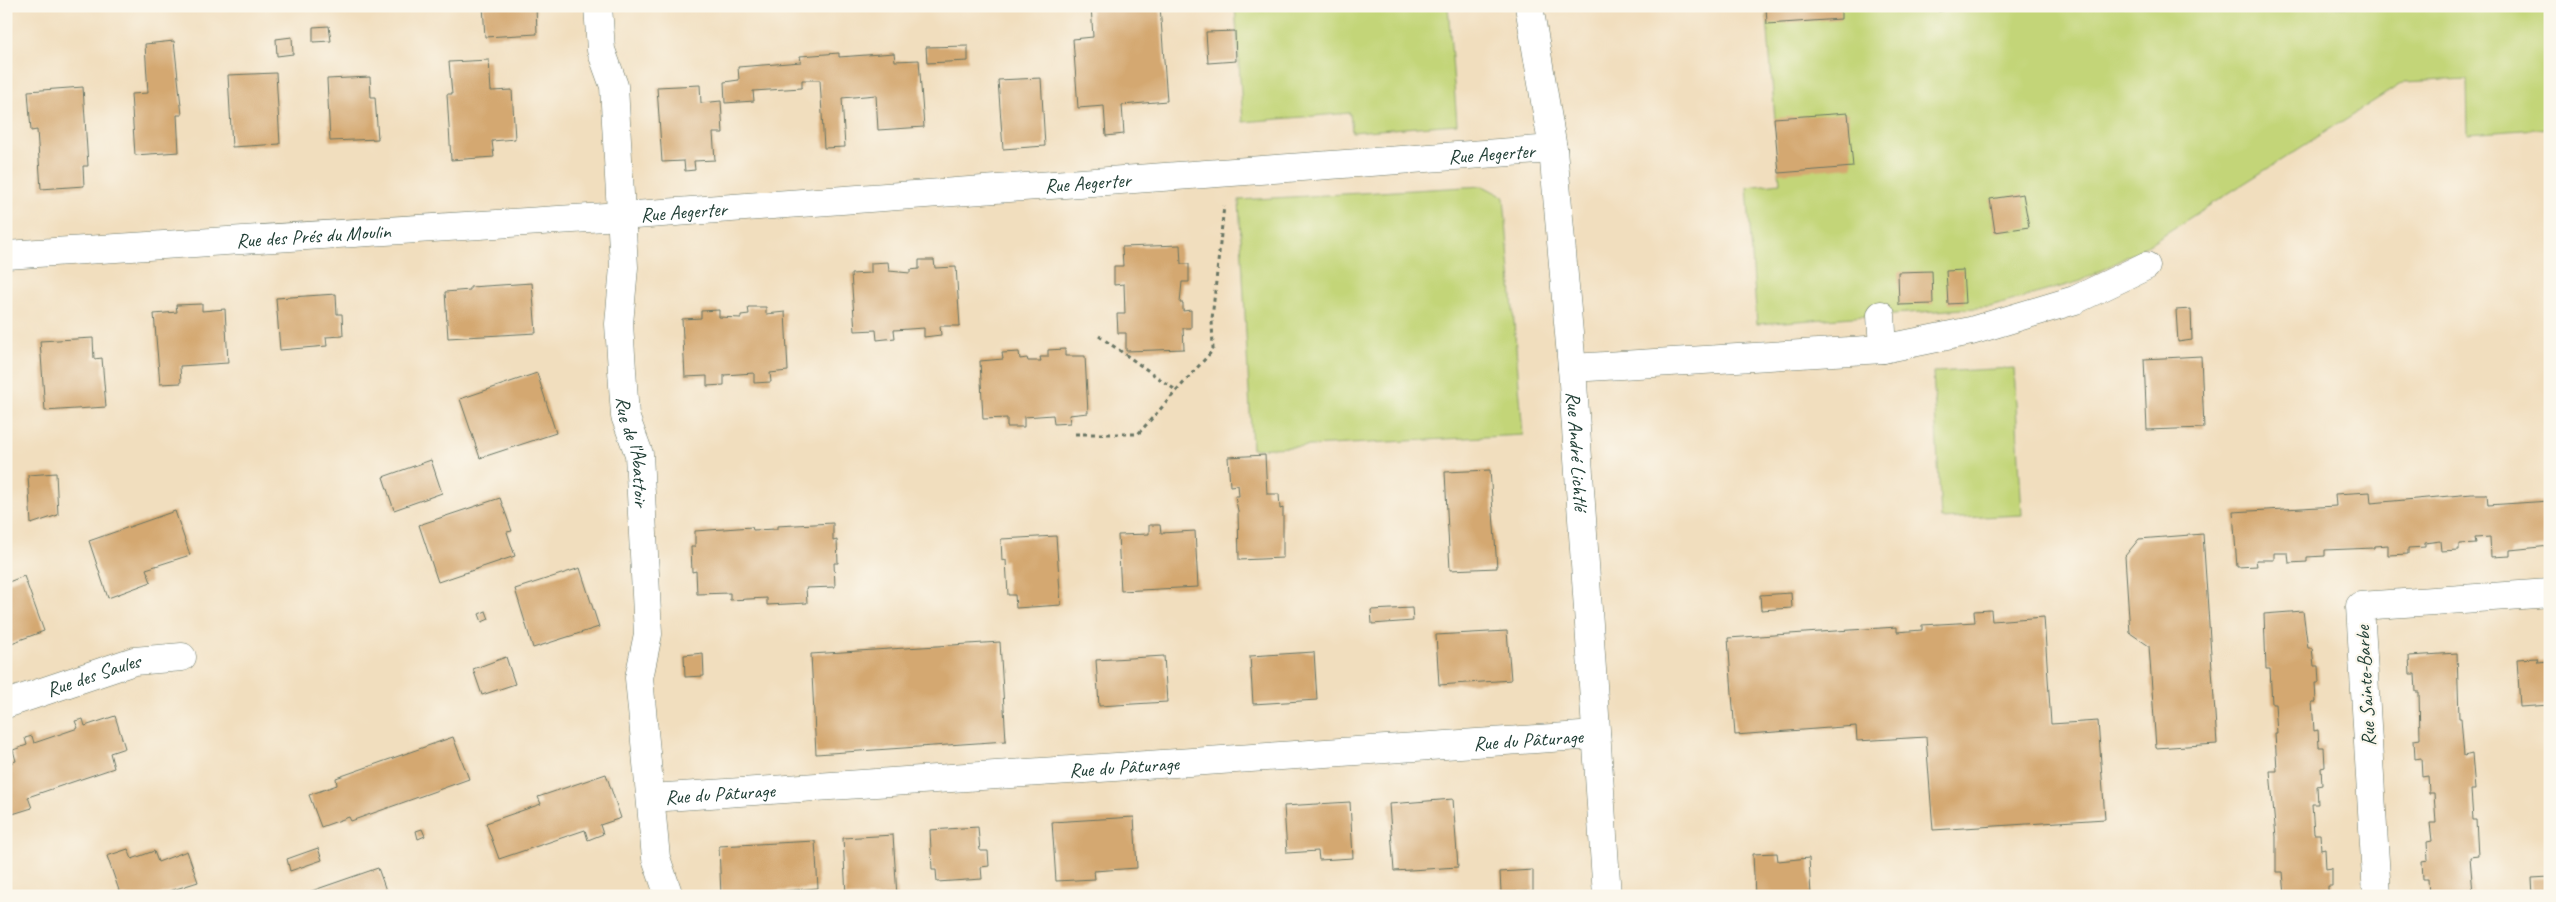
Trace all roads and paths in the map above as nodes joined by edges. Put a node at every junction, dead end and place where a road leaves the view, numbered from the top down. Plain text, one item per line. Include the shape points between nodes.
1 (598, 6) edge
2 (1529, 6) edge
3 (1553, 149) junction
4 (1227, 173) junction
5 (621, 216) junction
6 (6, 255) edge
7 (2146, 266) dead end
8 (1881, 315) dead end
9 (1099, 336) dead end
10 (1883, 349) junction
11 (1572, 368) junction
12 (1177, 391) junction
13 (1075, 434) dead end
14 (2550, 592) edge
15 (182, 657) dead end
16 (6, 704) edge
17 (1596, 735) junction
18 (651, 798) junction
19 (669, 896) edge
20 (1607, 896) edge
21 (2377, 896) edge

1 - 5 street, Rue de l'Abattoir via 601,50 614,86
2 - 3 street, Rue André Lichtlé
3 - 4 street, Rue Aegerter
3 - 11 street, Rue André Lichtlé
4 - 5 street, Rue Aegerter
4 - 12 path via 1212,319 1213,350
5 - 6 street, Rue des Prés du Moulin
5 - 18 street, Rue de l'Abattoir via 624,268 618,324 625,416 639,454 648,634 640,678
7 - 10 street via 2075,300 1971,332
8 - 10 street
9 - 12 path
10 - 11 street
11 - 17 street, Rue André Lichtlé
12 - 13 path via 1138,434
14 - 21 street, Rue Sainte-Barbe via 2360,606
15 - 16 street, Rue des Saules via 134,661
17 - 18 street, Rue du Pâturage
17 - 20 street, Rue André Lichtlé
18 - 19 street, Rue de l'Abattoir via 656,858

